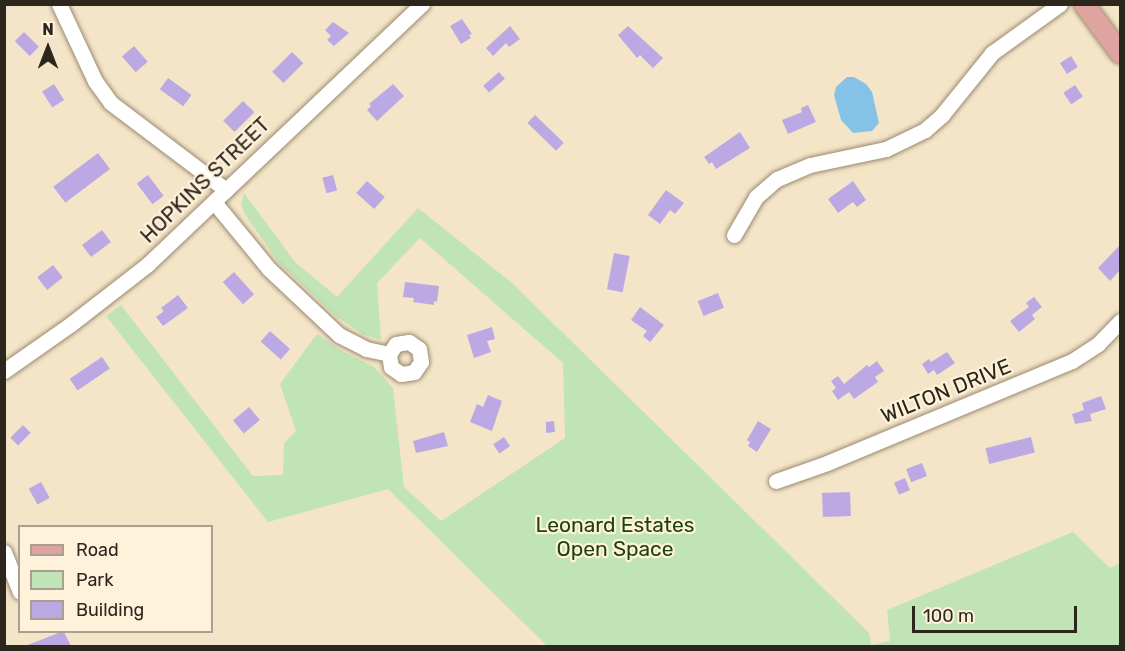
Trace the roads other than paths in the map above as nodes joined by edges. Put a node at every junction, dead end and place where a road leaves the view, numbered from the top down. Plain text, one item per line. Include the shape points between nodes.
1 (59, 4) edge
2 (422, 4) edge
3 (1060, 4) edge
4 (1084, 4) edge
5 (1120, 53) edge
6 (226, 190) junction
7 (214, 202) junction
8 (734, 236) dead end
9 (1120, 321) edge
10 (389, 354) dead end
11 (4, 371) edge
12 (776, 481) dead end
13 (4, 552) edge
14 (18, 587) edge

1 - 6 street via 95,81 111,103
2 - 6 street, HOPKINS STREET
3 - 8 street via 992,53 925,130 886,149 810,165 777,179 756,197
4 - 5 main road
6 - 7 street, HOPKINS STREET
7 - 10 street via 269,269 330,328 356,345
7 - 11 street, HOPKINS STREET via 126,282
9 - 12 street, WILTON DRIVE via 1098,344 1072,361 827,464
13 - 14 street

